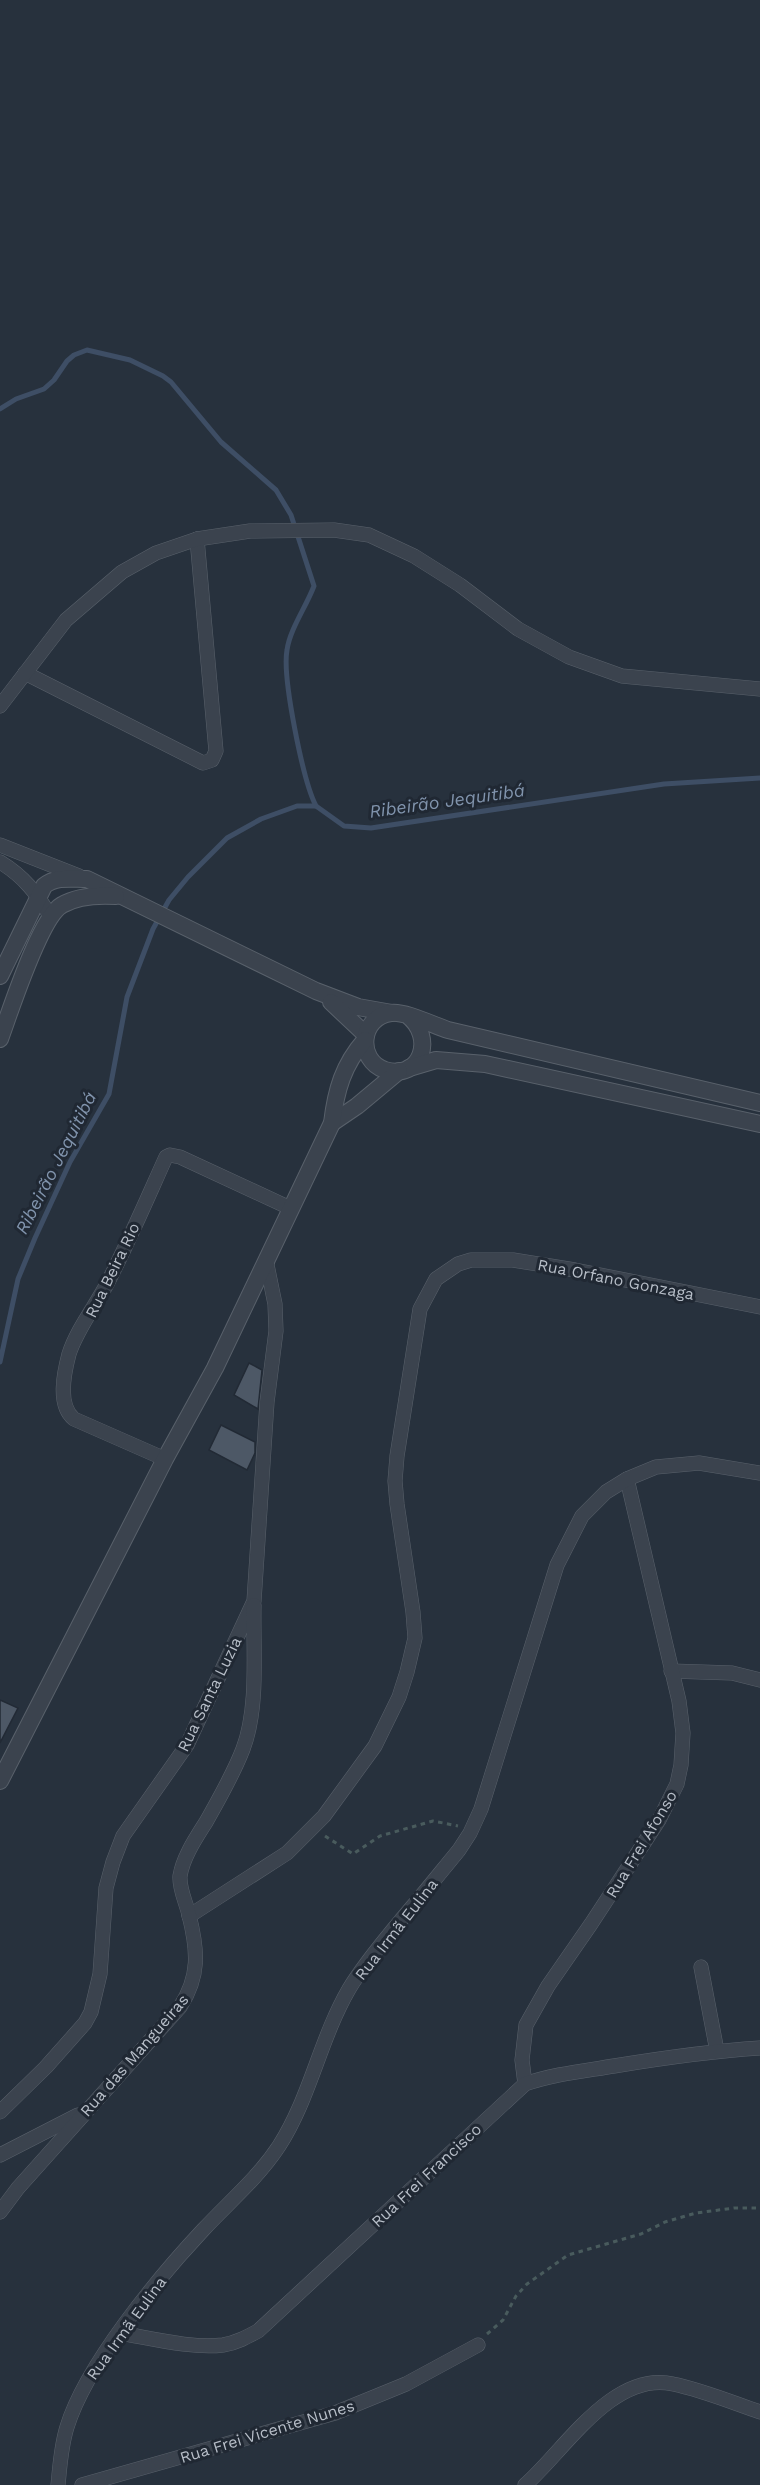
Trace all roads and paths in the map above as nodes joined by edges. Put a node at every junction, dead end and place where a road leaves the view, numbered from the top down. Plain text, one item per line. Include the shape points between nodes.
1 (197, 539) junction
2 (25, 673) junction
3 (760, 689) edge
4 (0, 706) edge
5 (0, 845) edge
6 (0, 862) edge
7 (87, 879) junction
8 (38, 895) junction
9 (129, 900) junction
10 (50, 916) junction
11 (0, 976) edge
12 (316, 991) junction
13 (399, 1014) junction
14 (0, 1037) edge
15 (365, 1037) junction
16 (404, 1069) junction
17 (760, 1103) edge
18 (332, 1122) junction
19 (760, 1124) edge
20 (290, 1208) junction
21 (266, 1260) junction
22 (760, 1307) edge
23 (165, 1459) junction
24 (760, 1473) edge
25 (627, 1479) junction
26 (254, 1601) junction
27 (671, 1671) junction
28 (760, 1680) edge
29 (0, 1781) edge
30 (312, 1828) junction
31 (472, 1829) junction
32 (189, 1916) junction
33 (701, 1967) dead end
34 (760, 2048) edge
35 (717, 2051) junction
36 (525, 2084) junction
37 (0, 2112) edge
38 (86, 2112) junction
39 (0, 2155) edge
40 (760, 2208) edge
41 (0, 2212) edge
42 (119, 2333) junction
43 (478, 2345) joint
44 (760, 2412) edge
45 (58, 2485) edge
46 (82, 2485) edge
47 (525, 2485) edge

1 - 2 street via 122,572 66,620
1 - 2 street via 216,751 212,760 203,763
1 - 3 street via 250,531 334,530 369,535 405,550 518,629 569,657 614,674
2 - 4 street
5 - 7 street
6 - 8 street
7 - 8 street via 55,880
7 - 9 street
8 - 10 street
8 - 11 street
9 - 10 street via 99,896 76,899 62,904
9 - 12 street
10 - 14 street
12 - 13 street via 358,1007
12 - 15 street via 339,1007
13 - 15 street via 382,1015 373,1021
13 - 16 street via 416,1022 424,1041 417,1061
13 - 17 street via 448,1030
15 - 16 street via 366,1050 379,1067 388,1071
15 - 18 street via 341,1077
16 - 18 street
16 - 19 street via 436,1060 485,1064
18 - 20 street
20 - 21 street
20 - 23 street, Rua Beira Rio via 180,1156 166,1157 70,1351 64,1384 64,1400 74,1419
21 - 23 street via 215,1368
21 - 26 street, Rua Santa Luzia via 276,1331 267,1402
22 - 30 street, Rua Orfano Gonzaga via 513,1260 471,1260 436,1279 420,1310 395,1481 415,1638 399,1697 375,1746
23 - 29 street
24 - 25 street, Rua Irmã Eulina via 678,1463
25 - 27 street, Rua Frei Afonso
25 - 31 street, Rua Irmã Eulina via 606,1492 582,1516 557,1566
26 - 32 street, Rua das Mangueiras via 249,1732 181,1873
26 - 37 street, Rua Santa Luzia via 187,1745 123,1836 106,1888 100,1974 91,2012 46,2067
27 - 28 street via 732,1673
27 - 36 street, Rua Frei Afonso via 683,1733 677,1784 659,1820 526,2025 522,2060
30 - 31 path via 353,1854 380,1836 433,1821
30 - 32 street via 287,1853
31 - 42 street, Rua Irmã Eulina via 349,1990 296,2116 273,2155 162,2277
32 - 38 street, Rua das Mangueiras via 196,1976 189,1992
33 - 35 street
34 - 35 street, Rua Frei Francisco
35 - 36 street, Rua Frei Francisco via 546,2077
36 - 42 street, Rua Frei Francisco via 258,2331 223,2345
38 - 39 street
38 - 41 street, Rua das Mangueiras
40 - 43 path via 696,2213 568,2255 527,2284 503,2320
42 - 45 street, Rua Irmã Eulina via 77,2398 61,2449
43 - 46 street, Rua Frei Vicente Nunes via 406,2384 335,2413
44 - 47 street via 672,2383 636,2386 600,2408

